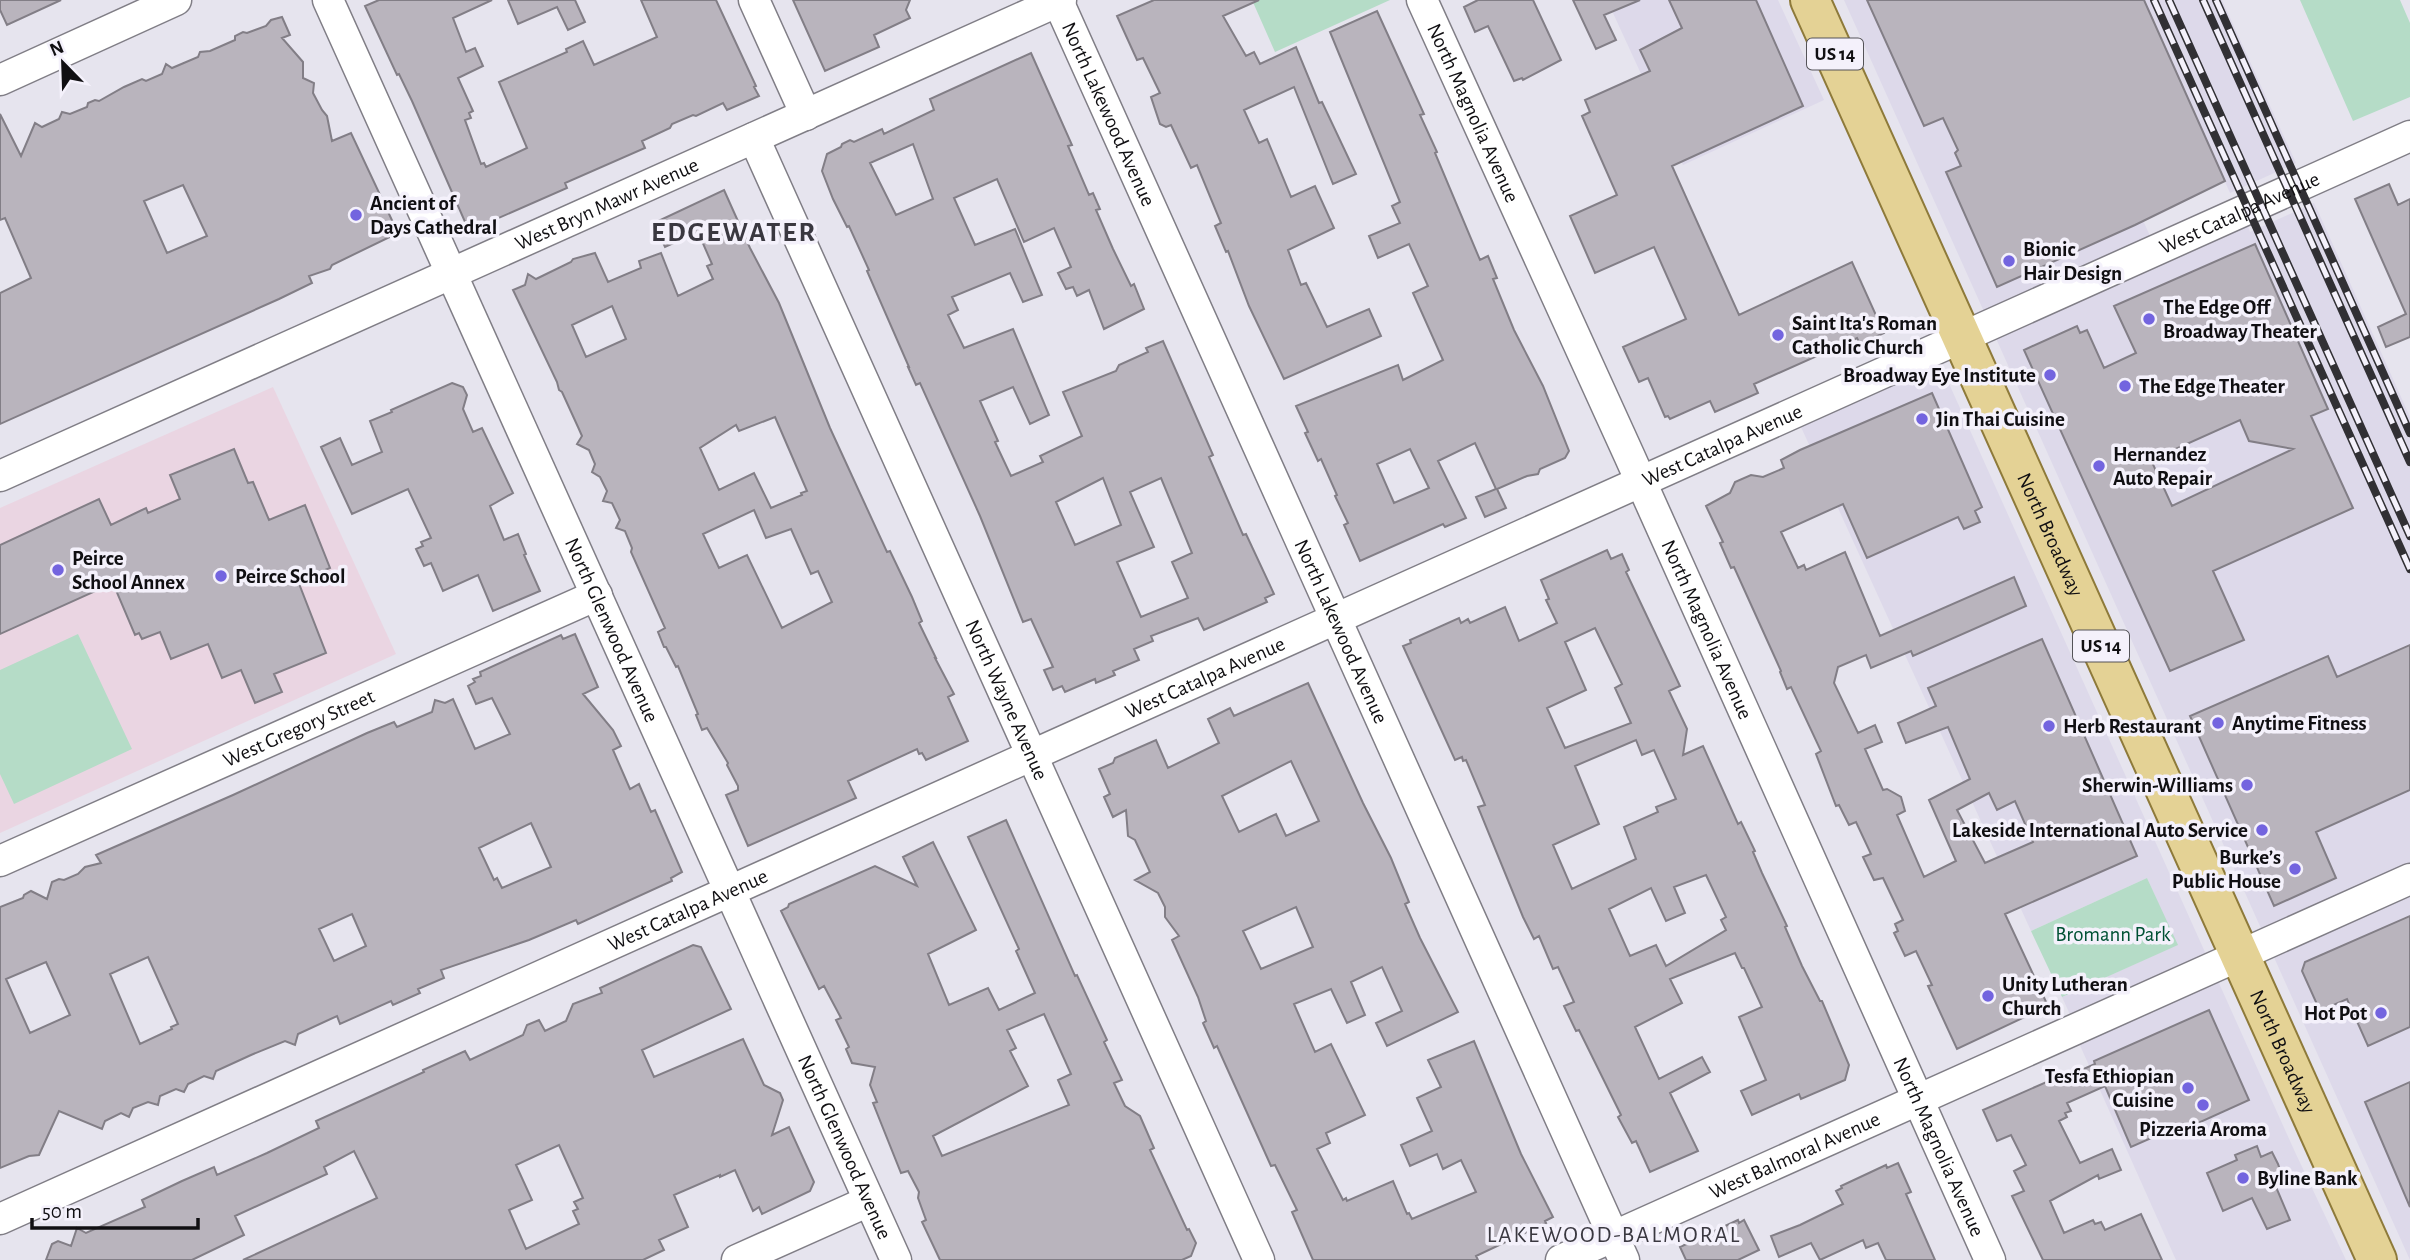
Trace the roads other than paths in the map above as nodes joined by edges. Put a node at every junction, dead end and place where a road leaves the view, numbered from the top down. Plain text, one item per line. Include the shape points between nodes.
1 (176, 0) edge
2 (328, 0) edge
3 (754, 0) edge
4 (1422, 0) edge
5 (1811, 0) edge
6 (1059, 1) edge
7 (0, 80) edge
8 (806, 115) junction
9 (2410, 136) edge
10 (754, 138) junction
11 (452, 274) junction
12 (1963, 337) junction
13 (0, 476) edge
14 (1641, 482) junction
15 (597, 596) junction
16 (1337, 619) junction
17 (1032, 755) junction
18 (0, 861) edge
19 (2410, 879) edge
20 (730, 891) junction
21 (2239, 955) junction
22 (1917, 1100) junction
23 (869, 1201) junction
24 (0, 1219) edge
25 (1619, 1248) edge
26 (737, 1260) edge
27 (896, 1260) edge
28 (1259, 1260) edge
29 (1561, 1260) edge
30 (1990, 1260) edge
31 (2377, 1260) edge

1 - 7 street
2 - 11 street, North Glenwood Avenue
3 - 8 street
4 - 14 street, North Magnolia Avenue
5 - 12 main road, North Broadway / US 14
6 - 8 street, West Bryn Mawr Avenue
6 - 16 street, North Lakewood Avenue
8 - 10 street, West Bryn Mawr Avenue
9 - 12 street, West Catalpa Avenue
10 - 11 street, West Bryn Mawr Avenue
10 - 17 street, North Wayne Avenue
11 - 13 street, West Bryn Mawr Avenue
11 - 15 street, North Glenwood Avenue
12 - 14 street, West Catalpa Avenue
12 - 21 main road, North Broadway / US 14
14 - 16 street, West Catalpa Avenue
14 - 22 street, North Magnolia Avenue
15 - 18 street, West Gregory Street
15 - 20 street, North Glenwood Avenue
16 - 17 street, West Catalpa Avenue
16 - 25 street, North Lakewood Avenue
17 - 20 street, West Catalpa Avenue
17 - 28 street, North Wayne Avenue
19 - 21 street, West Balmoral Avenue
20 - 23 street, North Glenwood Avenue
20 - 24 street, West Catalpa Avenue
21 - 22 street, West Balmoral Avenue
21 - 31 main road, North Broadway / US 14
22 - 25 street, West Balmoral Avenue
22 - 30 street, North Magnolia Avenue
23 - 26 street
23 - 27 street, North Glenwood Avenue
25 - 29 street, West Balmoral Avenue

